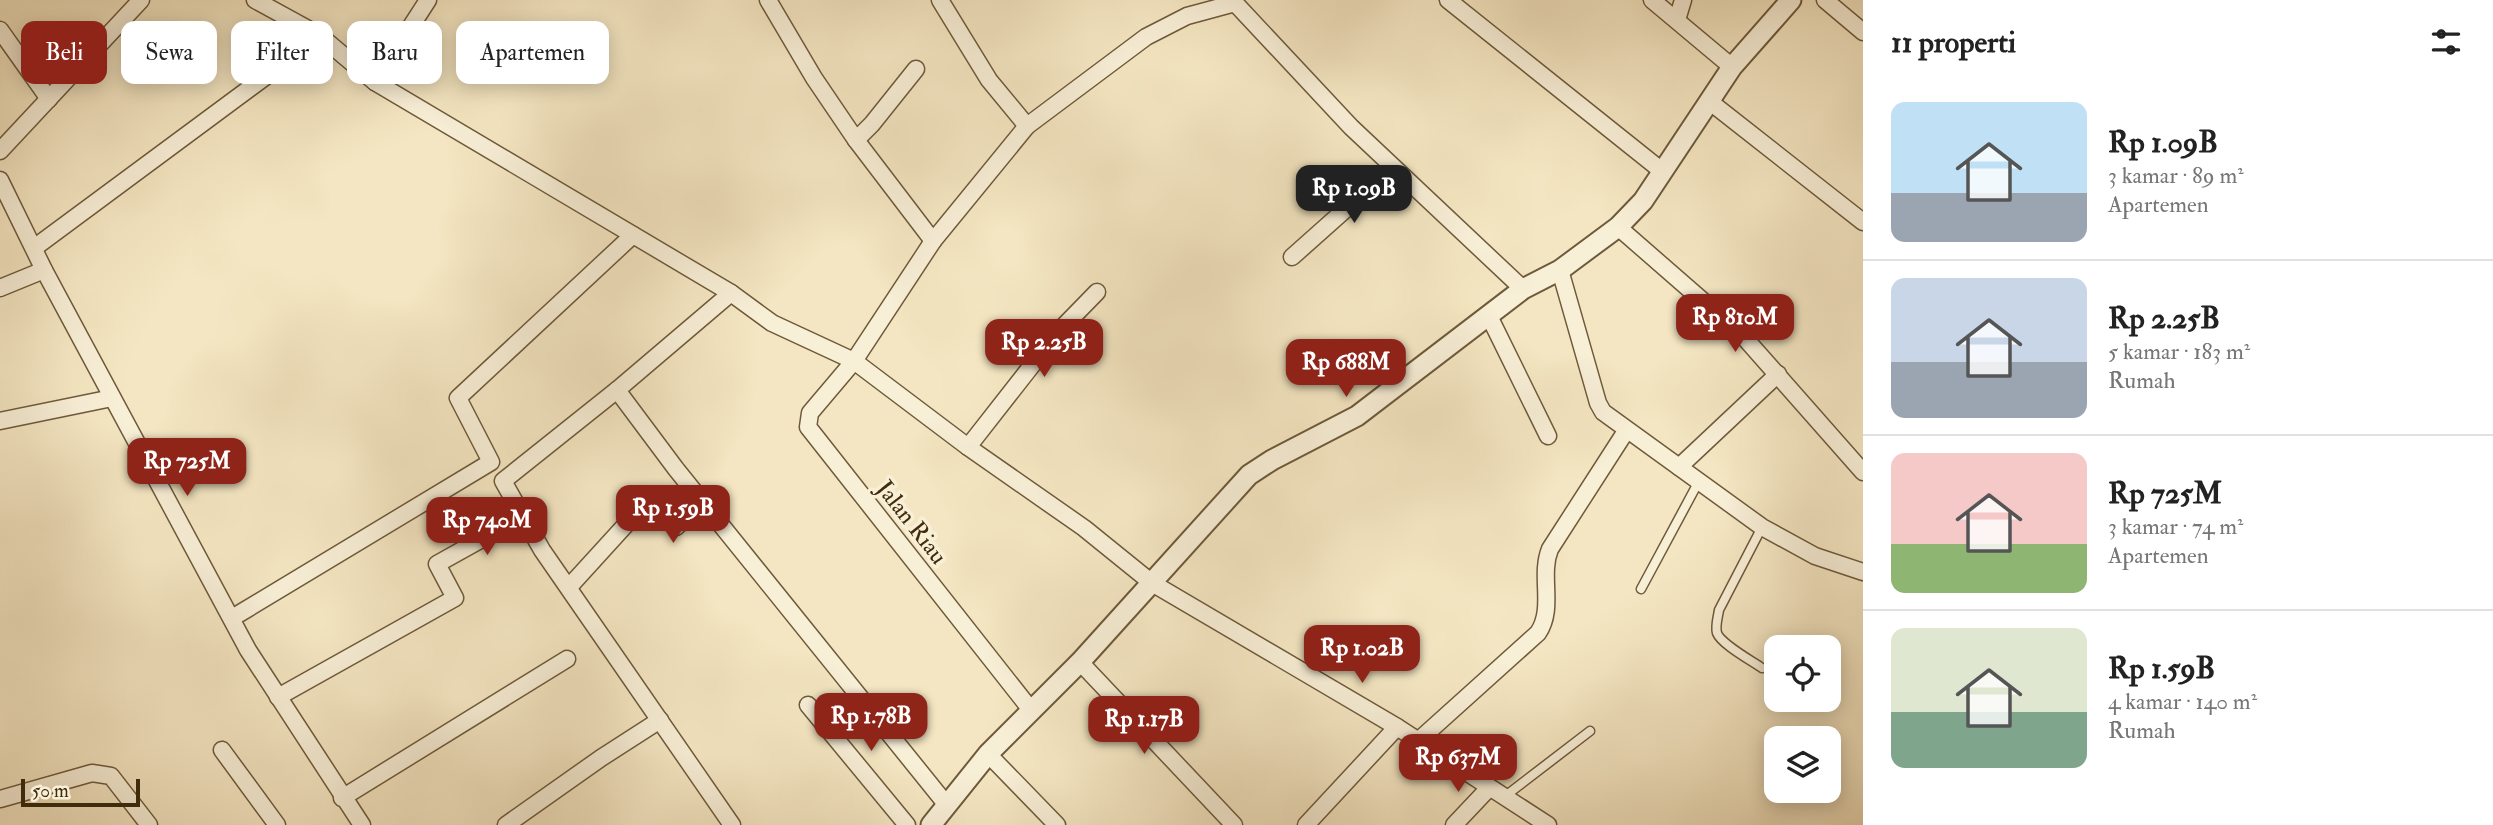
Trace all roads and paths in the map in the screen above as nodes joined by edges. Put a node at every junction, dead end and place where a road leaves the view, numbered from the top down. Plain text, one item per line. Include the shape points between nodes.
1 (141, 0) edge
2 (255, 0) edge
3 (428, 0) edge
4 (768, 0) edge
5 (940, 0) edge
6 (1448, 0) edge
7 (1652, 0) edge
8 (1683, 0) edge
9 (1791, 0) edge
10 (1825, 0) edge
11 (1235, 1) edge
12 (1677, 20) junction
13 (293, 21) edge
14 (414, 21) edge
15 (0, 30) edge
16 (1863, 32) edge
17 (333, 47) edge
18 (347, 58) edge
19 (1732, 67) junction
20 (916, 69) dead end
21 (255, 84) edge
22 (378, 84) edge
23 (49, 99) junction
24 (1709, 101) junction
25 (1027, 126) junction
26 (856, 140) junction
27 (0, 151) edge
28 (1393, 167) junction
29 (1662, 171) junction
30 (0, 180) edge
31 (1863, 222) edge
32 (1618, 227) junction
33 (632, 234) junction
34 (933, 241) junction
35 (34, 248) junction
36 (1292, 257) dead end
37 (44, 270) junction
38 (1560, 270) junction
39 (0, 288) edge
40 (1523, 289) junction
41 (1097, 292) dead end
42 (731, 293) junction
43 (1489, 316) junction
44 (854, 361) junction
45 (1778, 374) junction
46 (618, 390) junction
47 (112, 398) junction
48 (0, 421) edge
49 (1626, 430) junction
50 (1548, 436) dead end
51 (968, 447) junction
52 (491, 461) junction
53 (1679, 467) junction
54 (1863, 472) edge
55 (503, 481) junction
56 (1699, 481) junction
57 (704, 503) junction
58 (523, 516) junction
59 (1762, 527) junction
60 (1863, 572) edge
61 (1152, 583) junction
62 (569, 587) junction
63 (1641, 589) dead end
64 (232, 618) junction
65 (567, 659) dead end
66 (1080, 662) junction
67 (1762, 668) dead end
68 (278, 697) junction
69 (807, 705) dead end
70 (1031, 710) junction
71 (660, 720) junction
72 (1397, 727) junction
73 (1591, 731) dead end
74 (1418, 741) junction
75 (222, 750) dead end
76 (988, 754) junction
77 (1489, 788) junction
78 (342, 797) junction
79 (1504, 797) junction
80 (0, 799) edge
81 (946, 804) junction
82 (1529, 820) edge
83 (149, 825) edge
84 (276, 825) edge
85 (362, 825) edge
86 (506, 825) edge
87 (732, 825) edge
88 (907, 825) edge
89 (931, 825) edge
90 (1057, 825) edge
91 (1234, 825) edge
92 (1306, 825) edge
93 (1454, 825) edge
94 (1548, 825) edge

1 - 23 street
2 - 13 street
3 - 14 street
4 - 26 street
5 - 25 street via 989,80
6 - 29 street
7 - 12 street
8 - 12 street
9 - 19 street
10 - 16 street
11 - 25 street, Jalan Riau via 1187,16 1146,37
11 - 28 street
12 - 19 street
15 - 23 street
17 - 18 street
19 - 24 street
20 - 26 street
21 - 35 street
22 - 33 street
23 - 27 street
24 - 29 street
24 - 31 street
25 - 34 street, Jalan Riau
26 - 34 street
28 - 36 street
28 - 40 street
29 - 32 street via 1632,215
30 - 35 street
32 - 38 street
32 - 45 street via 1731,324
33 - 42 street
33 - 52 street via 458,398
34 - 44 street, Jalan Riau
35 - 37 street
37 - 39 street
37 - 47 street
38 - 40 street
38 - 49 street via 1598,403
40 - 43 street
41 - 51 street via 1058,332
42 - 44 street via 772,323
42 - 46 street
43 - 50 street
43 - 61 street via 1357,416 1249,475
44 - 51 street
44 - 70 street, Jalan Riau via 810,413 808,426
45 - 53 street
45 - 54 street
46 - 55 street
46 - 57 street
47 - 48 street
47 - 64 street
49 - 53 street
49 - 74 street via 1550,549 1545,564 1545,619 1538,633
51 - 61 street via 1068,516
52 - 55 street
52 - 64 street
53 - 56 street
55 - 58 street
56 - 59 street
56 - 63 lane
57 - 62 street via 676,527 651,496
57 - 81 street
58 - 62 street
58 - 68 street via 437,564 455,598
59 - 60 street via 1815,556
59 - 67 lane via 1719,610 1717,623 1717,634
61 - 66 street
61 - 72 street
62 - 71 street
64 - 68 street
65 - 78 street
66 - 70 street
66 - 91 street
68 - 78 street
69 - 88 street
70 - 76 street
71 - 86 street
71 - 87 street
72 - 74 street
72 - 92 street
73 - 79 lane
74 - 77 street
75 - 84 street
76 - 81 street
76 - 90 street
77 - 79 street
77 - 93 street
78 - 85 street
79 - 82 street
80 - 83 street via 92,773 104,774 111,776
81 - 89 street
82 - 94 street

